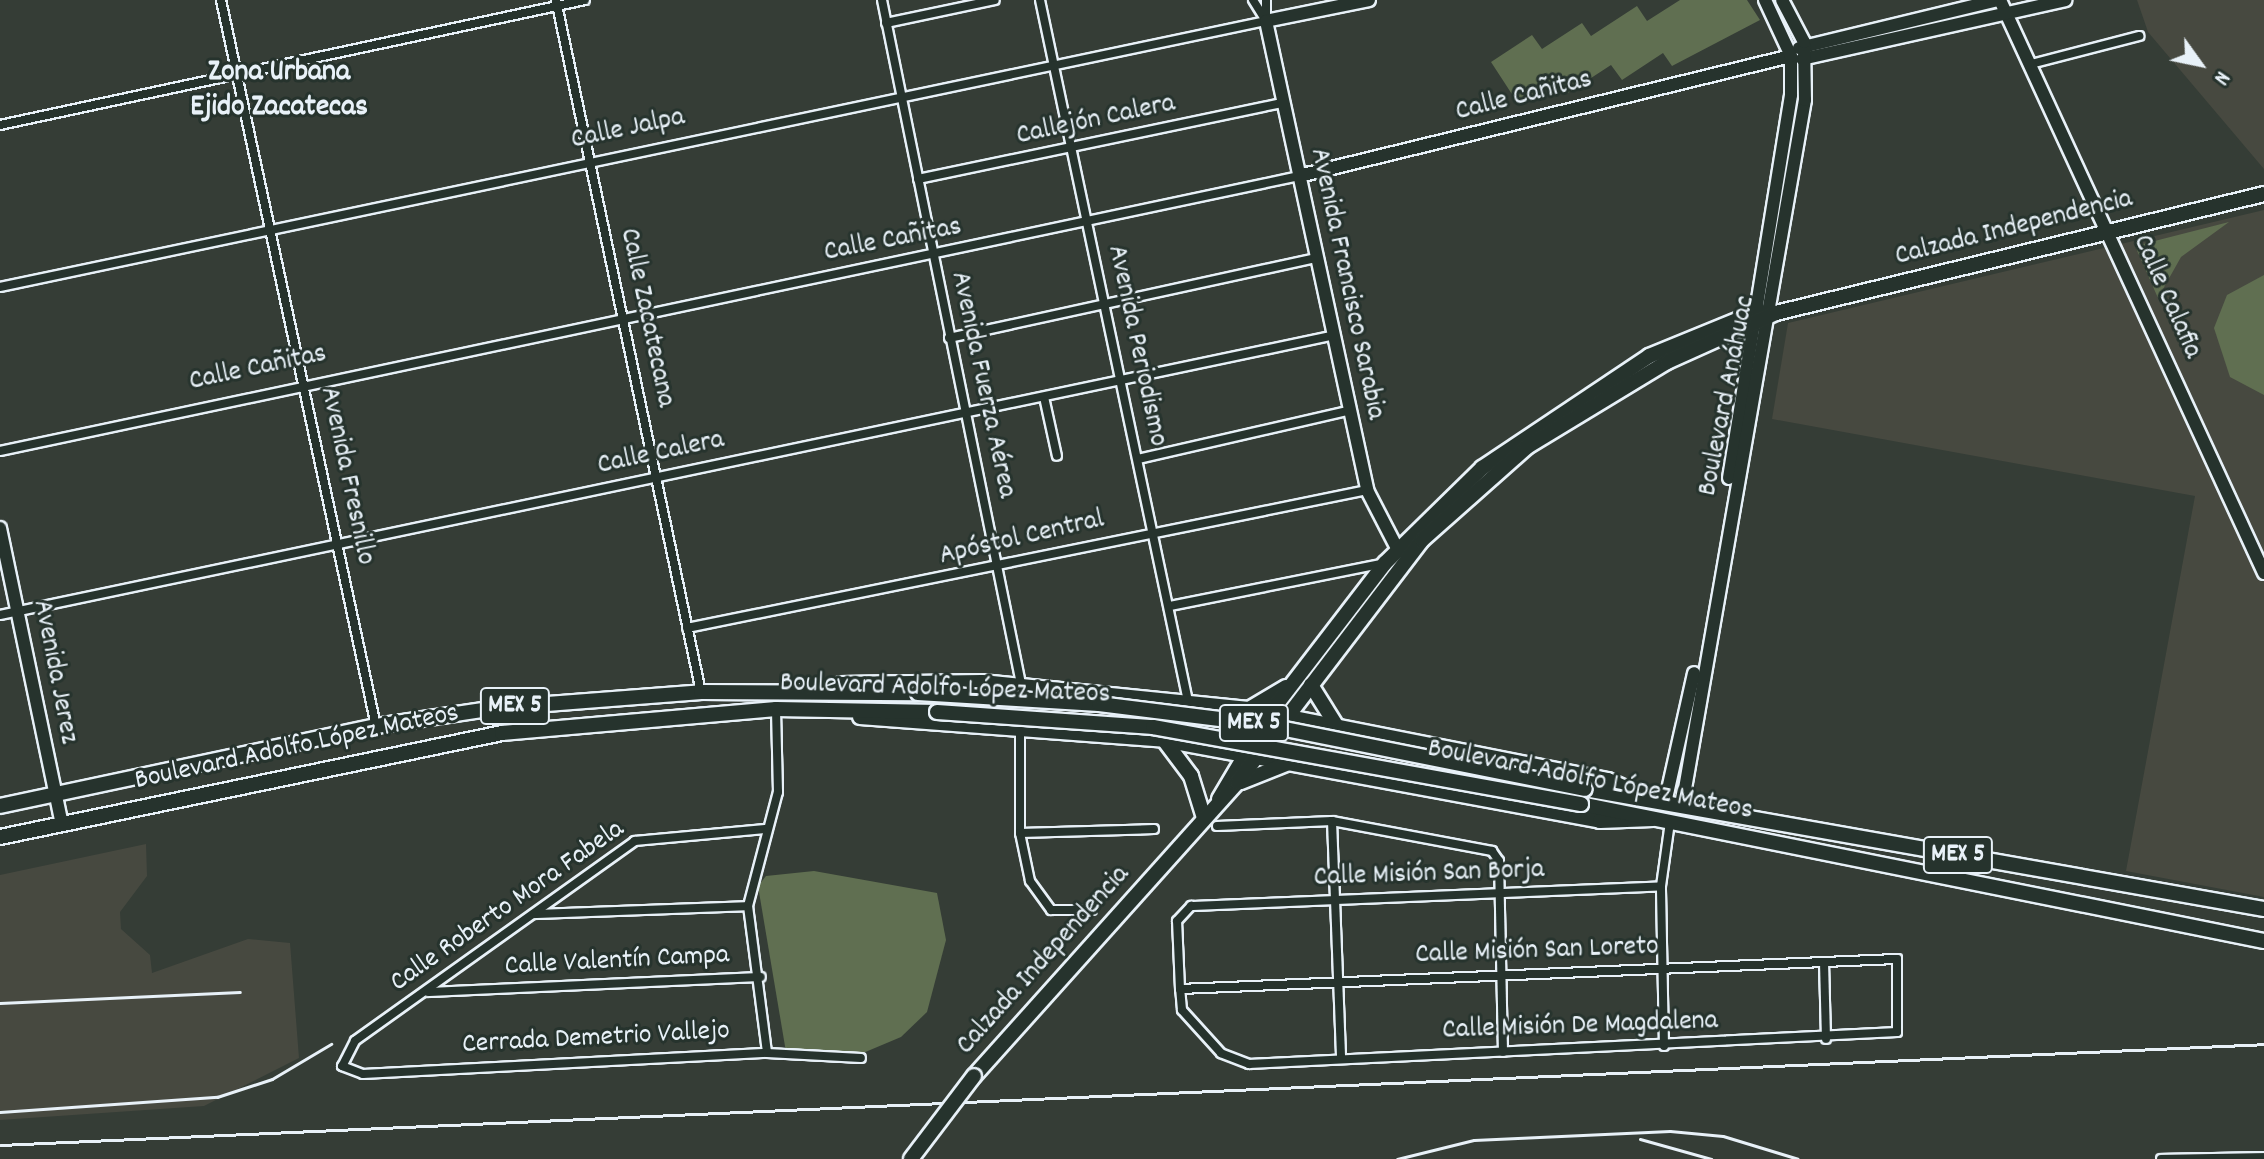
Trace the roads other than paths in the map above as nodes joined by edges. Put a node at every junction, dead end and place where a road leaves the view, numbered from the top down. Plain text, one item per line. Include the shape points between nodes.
1 (221, 0) edge
2 (585, 0) edge
3 (882, 0) edge
4 (995, 0) edge
5 (1040, 0) edge
6 (1253, 0) edge
7 (1266, 0) edge
8 (1369, 0) edge
9 (1765, 0) edge
10 (1782, 0) edge
11 (1999, 0) edge
12 (2065, 0) edge
13 (557, 3) edge
14 (2008, 17) junction
15 (1266, 21) junction
16 (886, 23) junction
17 (2139, 36) dead end
18 (1804, 42) junction
19 (1791, 56) junction
20 (1807, 61) junction
21 (2031, 64) junction
22 (1055, 69) junction
23 (238, 74) junction
24 (902, 97) junction
25 (1283, 103) junction
26 (0, 125) edge
27 (1070, 150) junction
28 (590, 160) junction
29 (1299, 176) junction
30 (918, 179) junction
31 (2264, 194) edge
32 (1086, 226) junction
33 (270, 229) junction
34 (2110, 233) junction
35 (932, 258) junction
36 (1315, 258) junction
37 (0, 287) edge
38 (1105, 305) junction
39 (1764, 317) junction
40 (623, 318) junction
41 (1331, 336) junction
42 (949, 338) junction
43 (304, 383) junction
44 (1121, 383) junction
45 (1044, 397) junction
46 (1347, 411) junction
47 (965, 414) junction
48 (0, 451) edge
49 (1057, 456) dead end
50 (1138, 459) junction
51 (657, 477) junction
52 (1367, 490) junction
53 (0, 528) edge
54 (1154, 531) junction
55 (338, 544) junction
56 (1398, 550) junction
57 (1385, 563) junction
58 (999, 569) junction
59 (2264, 573) edge
60 (1170, 606) junction
61 (18, 610) junction
62 (0, 615) edge
63 (687, 628) junction
64 (1293, 683) junction
65 (1021, 684) junction
66 (1311, 685) junction
67 (801, 689) junction
68 (701, 692) junction
69 (1188, 701) junction
70 (821, 708) junction
71 (776, 709) junction
72 (1249, 709) junction
73 (1270, 713) junction
74 (1289, 716) junction
75 (376, 726) junction
76 (1020, 726) junction
77 (1340, 727) junction
78 (1164, 740) junction
79 (1242, 754) junction
80 (1258, 757) junction
81 (1291, 762) junction
82 (1237, 783) junction
83 (54, 795) junction
84 (1218, 801) junction
85 (1659, 802) junction
86 (0, 806) edge
87 (1682, 806) junction
88 (1653, 819) junction
89 (1332, 821) junction
90 (1210, 822) junction
91 (1670, 822) junction
92 (62, 825) junction
93 (765, 829) junction
94 (1154, 829) dead end
95 (1020, 833) junction
96 (0, 837) edge
97 (1661, 886) junction
98 (1498, 894) junction
99 (1337, 902) junction
100 (1199, 905) joint
101 (748, 906) junction
102 (2264, 909) edge
103 (1092, 910) dead end
104 (533, 914) junction
105 (2264, 941) edge
106 (1824, 962) junction
107 (1662, 969) junction
108 (1500, 975) junction
109 (761, 977) junction
110 (1339, 982) junction
111 (1180, 989) junction
112 (428, 992) junction
113 (1897, 1032) joint
114 (1826, 1039) junction
115 (1664, 1046) junction
116 (1503, 1052) junction
117 (767, 1053) junction
118 (340, 1058) joint
119 (861, 1058) dead end
120 (1341, 1059) junction
121 (2264, 1157) edge
122 (2161, 1158) edge
123 (911, 1159) edge

1 - 23 street, Avenida Fresnillo
2 - 13 street
3 - 16 street, Avenida Fuerza Aérea
4 - 16 street
5 - 22 street, Avenida Periodismo
6 - 15 street, Avenida Francisco Sarabia
7 - 15 street, Avenida Francisco Sarabia
8 - 15 street
9 - 19 street
10 - 18 street, Boulevard Anáhuac
11 - 14 street, Calle Calafia
11 - 18 street
12 - 14 street
13 - 23 street
13 - 28 street, Calle Zacatecana
14 - 20 street
14 - 21 street, Calle Calafia
15 - 22 street, Calle Jalpa
15 - 25 street, Avenida Francisco Sarabia
16 - 24 street, Avenida Fuerza Aérea
17 - 21 street
18 - 19 street
18 - 20 street, Boulevard Anáhuac
19 - 20 street
19 - 29 street, Calle Cañitas
19 - 39 street, Boulevard Anáhuac
20 - 39 street, Boulevard Anáhuac
21 - 34 street, Calle Calafia
22 - 24 street, Calle Jalpa
22 - 27 street, Avenida Periodismo
23 - 26 street
23 - 33 street, Avenida Fresnillo
24 - 28 street, Calle Jalpa
24 - 30 street, Avenida Fuerza Aérea
25 - 27 street, Callejón Calera
25 - 29 street, Avenida Francisco Sarabia
27 - 30 street, Callejón Calera
27 - 32 street, Avenida Periodismo
28 - 33 street, Calle Jalpa
28 - 40 street, Calle Zacatecana
29 - 32 street, Calle Cañitas
29 - 36 street, Avenida Francisco Sarabia
30 - 35 street, Avenida Fuerza Aérea
31 - 34 main road, Calzada Independencia
32 - 35 street, Calle Cañitas
32 - 38 street, Avenida Periodismo
33 - 37 street, Calle Jalpa
33 - 43 street, Avenida Fresnillo
34 - 39 main road, Calzada Independencia
34 - 59 street, Calle Calafia
35 - 40 street, Calle Cañitas
35 - 42 street, Avenida Fuerza Aérea
36 - 38 street
36 - 41 street, Avenida Francisco Sarabia
38 - 42 street
38 - 44 street, Avenida Periodismo
39 - 56 main road, Calzada Independencia via 1649,356 1519,437
39 - 66 main road, Calzada Independencia via 1667,362 1527,447 1422,540
39 - 85 street, Boulevard Anáhuac
39 - 87 street, Boulevard Anáhuac
40 - 43 street, Calle Cañitas
40 - 51 street, Calle Zacatecana
41 - 44 street, Calle Calera
41 - 46 street, Avenida Francisco Sarabia
42 - 47 street, Avenida Fuerza Aérea
43 - 48 street, Calle Cañitas
43 - 55 street, Avenida Fresnillo
44 - 45 street, Calle Calera
44 - 50 street, Avenida Periodismo
45 - 47 street, Calle Calera
45 - 49 street
46 - 50 street
46 - 52 street, Avenida Francisco Sarabia
47 - 51 street, Calle Calera
47 - 58 street, Avenida Fuerza Aérea
50 - 54 street, Avenida Periodismo
51 - 55 street, Calle Calera
51 - 63 street, Calle Zacatecana
52 - 54 street, Apóstol Central
52 - 56 street, Avenida Francisco Sarabia
53 - 61 street, Avenida Jerez
54 - 58 street, Apóstol Central
54 - 60 street, Avenida Periodismo
55 - 61 street, Calle Calera
55 - 75 street, Avenida Fresnillo
56 - 57 main road, Calzada Independencia
57 - 60 street
57 - 64 main road, Calzada Independencia
58 - 63 street, Apóstol Central
58 - 65 street, Avenida Fuerza Aérea
60 - 69 street, Avenida Periodismo
61 - 62 street, Calle Calera
61 - 83 street, Avenida Jerez
63 - 68 street, Calle Zacatecana
64 - 72 main road
64 - 73 main road, Calzada Independencia
65 - 67 main road via 873,680
65 - 69 main road
66 - 74 main road, Calzada Independencia
66 - 77 main road via 1325,715
67 - 68 main road, Boulevard Adolfo López Mateos / MEX 5
67 - 85 main road, Boulevard Adolfo López Mateos / MEX 5, bridge via 1099,704 1260,724
68 - 75 main road, Boulevard Adolfo López Mateos / MEX 5
69 - 72 main road
70 - 71 main road, Boulevard Adolfo López Mateos / MEX 5
70 - 76 main road via 870,719
70 - 88 main road, Boulevard Adolfo López Mateos / MEX 5, bridge via 1153,727
71 - 92 main road, Boulevard Adolfo López Mateos / MEX 5 via 502,733
71 - 93 street via 778,792
72 - 73 main road
73 - 74 main road
73 - 79 main road, Calzada Independencia
74 - 77 main road
74 - 80 main road, Calzada Independencia
75 - 83 main road, Boulevard Adolfo López Mateos / MEX 5
76 - 78 main road
76 - 95 street
77 - 85 main road via 1608,780
78 - 79 main road
78 - 90 main road via 1191,776
79 - 80 main road
79 - 84 main road, Calzada Independencia
80 - 81 main road
80 - 82 main road, Calzada Independencia
81 - 82 main road
81 - 88 main road via 1600,821
82 - 84 main road, Calzada Independencia
83 - 86 main road, Boulevard Adolfo López Mateos / MEX 5
83 - 92 street, Avenida Jerez
84 - 90 main road, Calzada Independencia
85 - 87 main road, Boulevard Adolfo López Mateos / MEX 5
87 - 102 main road, Boulevard Adolfo López Mateos / MEX 5
88 - 91 main road, Boulevard Adolfo López Mateos / MEX 5
89 - 90 street
89 - 98 street via 1488,849 1499,861
89 - 99 street
90 - 123 main road, Calzada Independencia, bridge via 974,1076
91 - 97 street
91 - 105 main road, Boulevard Adolfo López Mateos / MEX 5
92 - 96 main road, Boulevard Adolfo López Mateos / MEX 5
93 - 101 street
93 - 104 street, Calle Roberto Mora Fabela via 635,841
94 - 95 street
95 - 103 street via 1040,901 1061,912
97 - 98 street, Calle Misión San Borja
97 - 107 street
98 - 99 street, Calle Misión San Borja
98 - 108 street
99 - 100 street, Calle Misión San Borja
99 - 110 street
100 - 111 street, Calle Misión De Magdalena via 1184,908 1177,921
101 - 104 street
101 - 109 street
104 - 112 street, Calle Roberto Mora Fabela
106 - 107 street, Calle Misión San Loreto
106 - 113 street, Calle Misión San Loreto via 1897,959
106 - 114 street
107 - 108 street, Calle Misión San Loreto
107 - 115 street
108 - 110 street, Calle Misión San Loreto
108 - 116 street
109 - 112 street, Calle Valentín Campa
109 - 117 street
110 - 111 street, Calle Misión San Loreto
110 - 120 street
111 - 120 street, Calle Misión De Magdalena via 1184,1016 1221,1053 1265,1063
112 - 118 street, Calle Roberto Mora Fabela
113 - 114 street, Calle Misión De Magdalena
114 - 115 street, Calle Misión De Magdalena
115 - 116 street, Calle Misión De Magdalena
116 - 120 street, Calle Misión De Magdalena
117 - 118 street, Cerrada Demetrio Vallejo via 363,1074 347,1071
117 - 119 street, Cerrada Demetrio Vallejo
121 - 122 street

